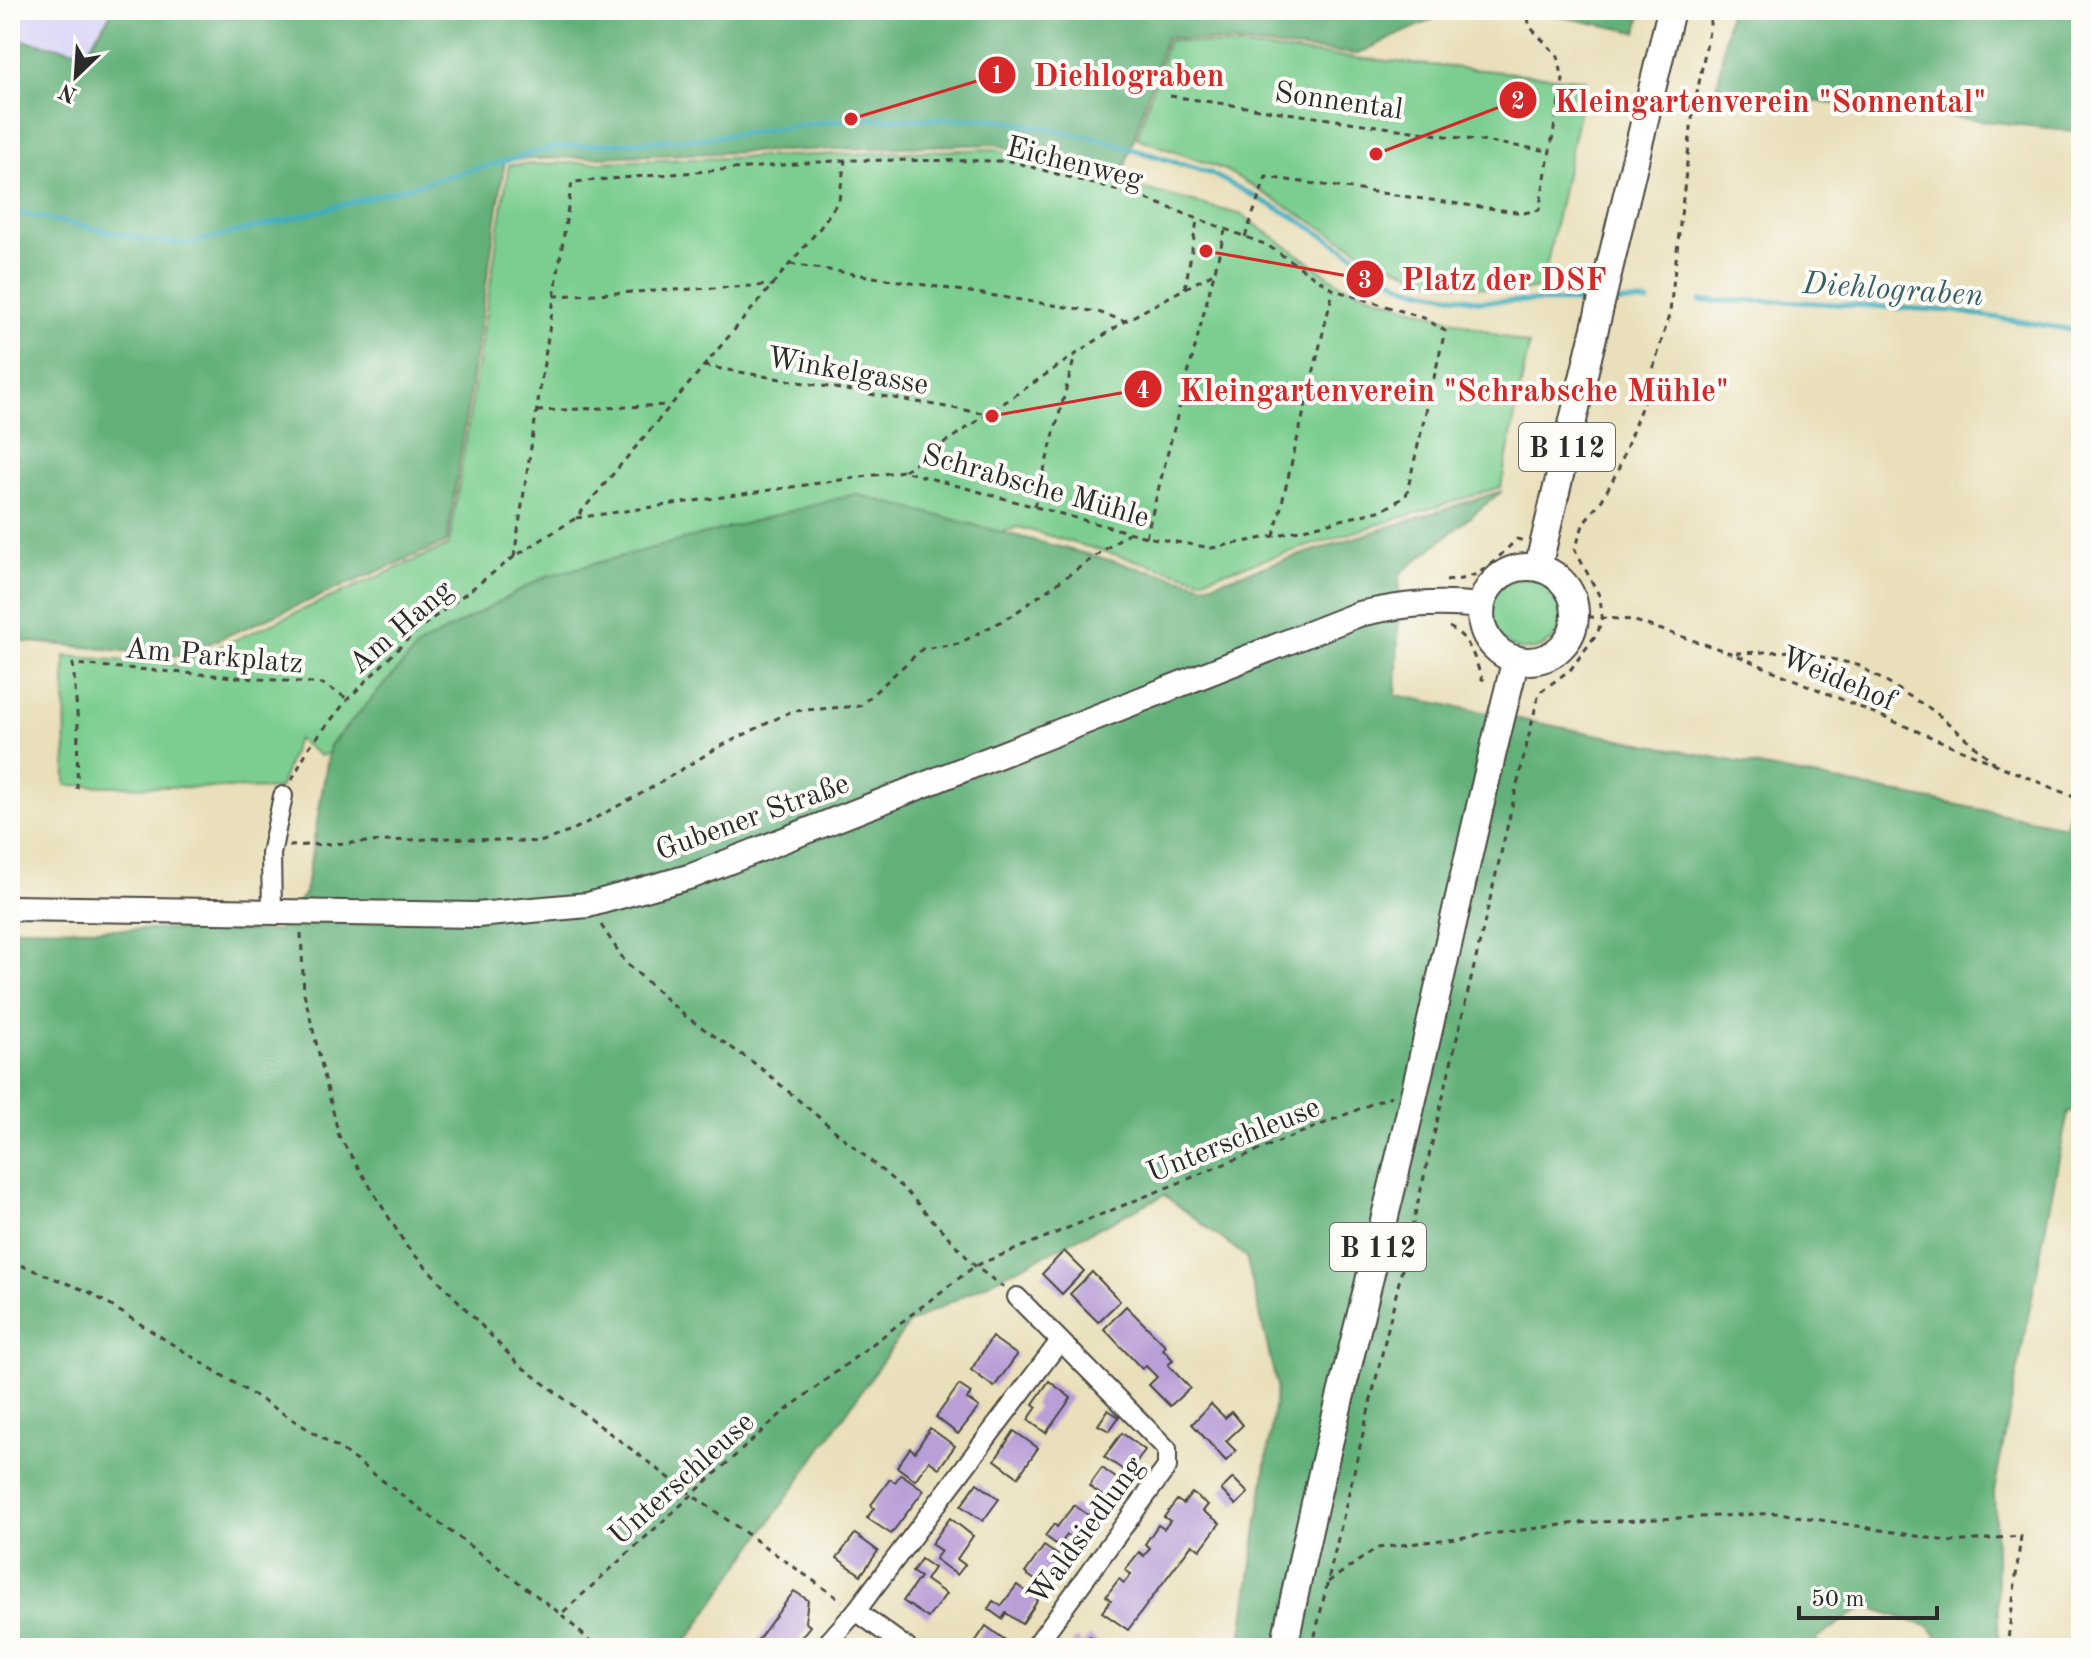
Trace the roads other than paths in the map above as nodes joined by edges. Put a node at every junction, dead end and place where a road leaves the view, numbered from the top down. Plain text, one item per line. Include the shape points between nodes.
1 (1671, 10) edge
2 (1538, 567) junction
3 (1481, 606) junction
4 (1516, 659) junction
5 (283, 796) road end
6 (10, 908) edge
7 (272, 913) junction
8 (1017, 1297) road end
9 (1060, 1341) junction
10 (856, 1611) junction
11 (823, 1648) edge
12 (907, 1648) edge
13 (1034, 1648) edge
14 (1284, 1648) edge

1 - 2 main road, B 112
2 - 3 main road via 1509,570 1497,578
2 - 4 main road via 1551,572 1589,616 1573,628 1561,648 1540,660
3 - 4 main road via 1487,638
3 - 7 main road, Gubener Straße via 1418,603 1359,614 692,876 588,905 477,915
4 - 14 main road, B 112
5 - 7 street via 273,847
6 - 7 main road, Gubener Straße
8 - 9 street, Waldsiedlung
9 - 10 street
9 - 13 street, Waldsiedlung via 1167,1449 1167,1467
10 - 11 street
10 - 12 street

